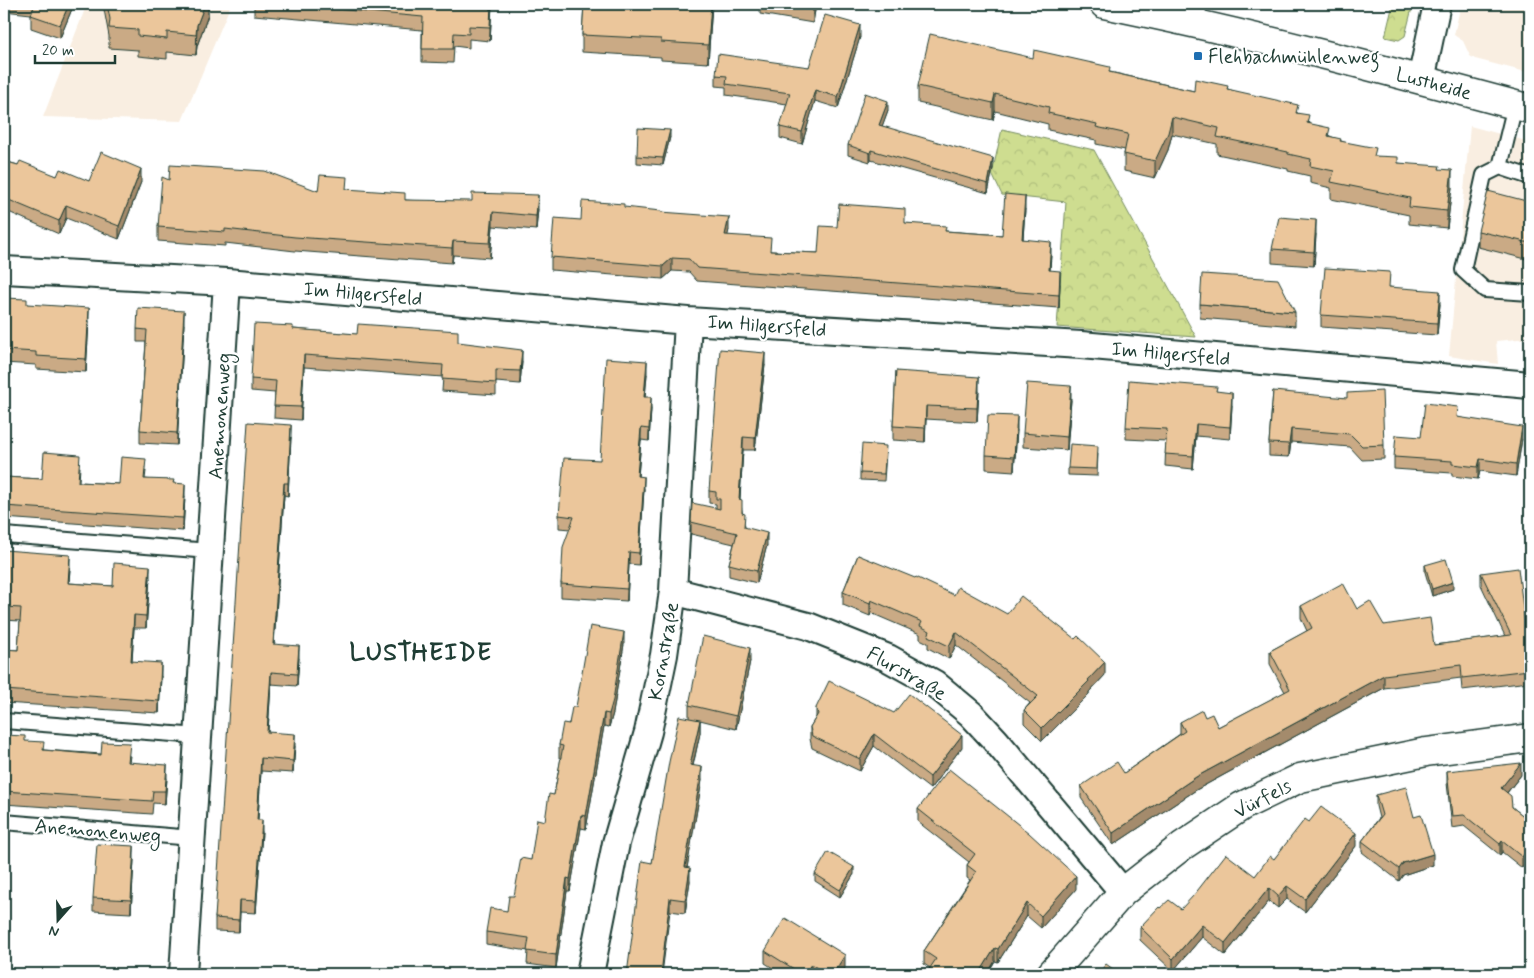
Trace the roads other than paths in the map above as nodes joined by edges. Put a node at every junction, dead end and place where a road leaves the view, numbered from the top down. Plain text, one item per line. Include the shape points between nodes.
1 (1104, 4) edge
2 (1437, 4) edge
3 (1198, 13) edge
4 (1421, 80) junction
5 (1523, 107) edge
6 (1500, 167) junction
7 (1530, 177) edge
8 (4, 270) edge
9 (227, 282) junction
10 (1530, 293) edge
11 (688, 320) junction
12 (1530, 385) edge
13 (4, 535) edge
14 (210, 551) junction
15 (673, 591) junction
16 (4, 721) edge
17 (198, 736) junction
18 (1530, 738) edge
19 (4, 822) edge
20 (192, 838) junction
21 (1122, 892) junction
22 (184, 974) edge
23 (590, 974) edge
24 (1051, 974) edge

1 - 3 street, Lustheide
2 - 4 street
3 - 4 street, Lustheide
4 - 5 street, Lustheide
5 - 6 lane
6 - 7 lane
6 - 10 lane via 1484,174 1463,270 1485,290
8 - 9 street, Im Hilgersfeld
9 - 11 street, Im Hilgersfeld
9 - 14 street, Anemonenweg
11 - 12 street, Im Hilgersfeld via 1081,345
11 - 15 street, Kornstraße
13 - 14 lane
14 - 17 street, Anemonenweg
15 - 21 street, Flurstraße via 808,626 888,658 935,684 971,714 996,741
15 - 23 street, Kornstraße via 650,722 616,843
16 - 17 lane
17 - 20 street, Anemonenweg
18 - 21 street, Vürfels via 1426,752 1300,778 1242,806
19 - 20 lane, Anemonenweg
20 - 22 street, Anemonenweg
21 - 24 street, Vürfels

